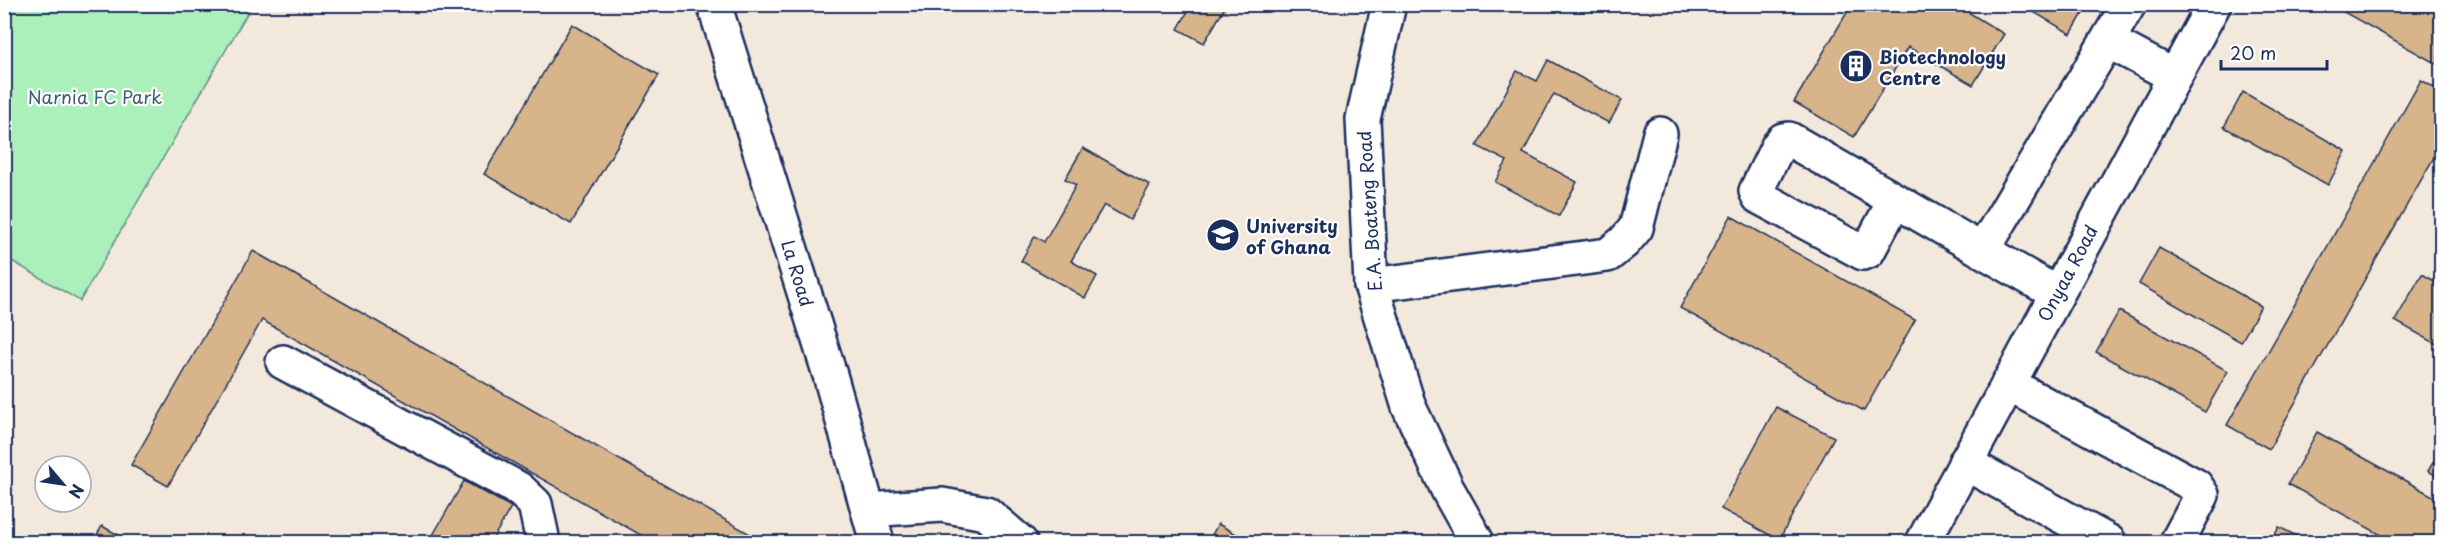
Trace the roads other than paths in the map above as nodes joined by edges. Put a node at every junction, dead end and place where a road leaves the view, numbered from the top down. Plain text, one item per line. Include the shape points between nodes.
1 (714, 4) edge
2 (1389, 4) edge
3 (2129, 4) edge
4 (2214, 4) edge
5 (2108, 41) junction
6 (2174, 76) junction
7 (1660, 134) dead end
8 (1895, 200) dead end
9 (1983, 250) junction
10 (1371, 285) junction
11 (2056, 293) junction
12 (283, 362) dead end
13 (2008, 384) junction
14 (1965, 463) junction
15 (868, 510) junction
16 (543, 541) edge
17 (878, 543) edge
18 (1020, 543) edge
19 (1477, 543) edge
20 (1923, 543) edge
21 (2109, 543) edge
22 (2177, 543) edge

1 - 15 street, La Road
2 - 10 street, E.A. Boateng Road via 1363,119
3 - 5 street
4 - 6 street, Onyaa Road
5 - 6 street
5 - 9 street
6 - 11 street, Onyaa Road
7 - 10 street via 1636,228 1608,255
8 - 9 street
9 - 11 street
10 - 19 street, E.A. Boateng Road via 1409,407
11 - 13 street, Onyaa Road
12 - 16 street via 519,489 535,504
13 - 14 street, Onyaa Road
13 - 22 street via 2196,486 2202,495
14 - 20 street, Onyaa Road
14 - 21 street
15 - 17 street, La Road
15 - 18 street via 942,505 986,513

